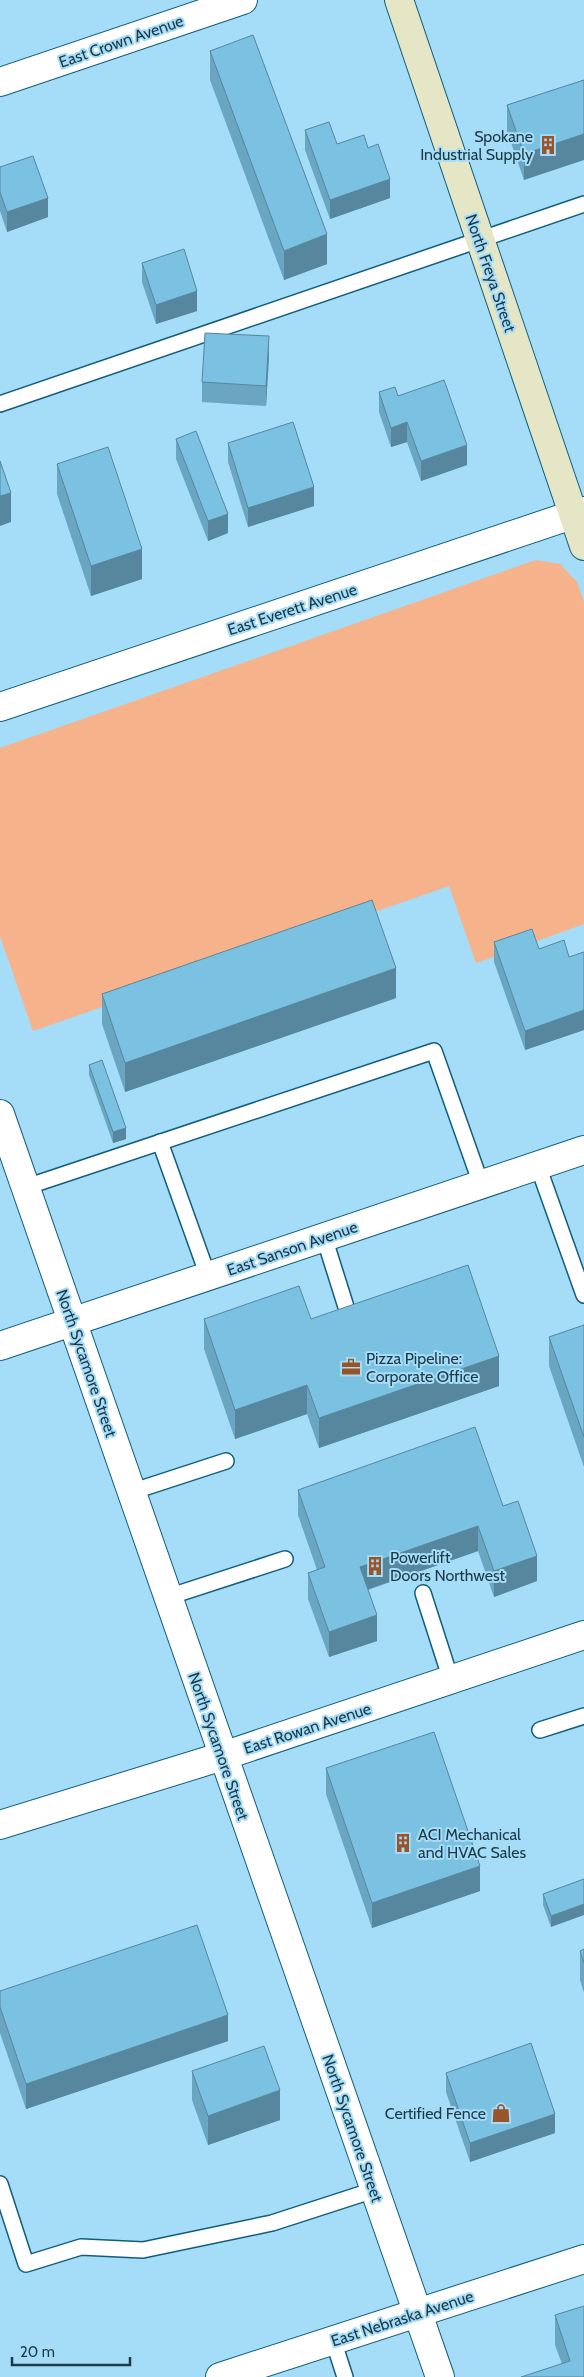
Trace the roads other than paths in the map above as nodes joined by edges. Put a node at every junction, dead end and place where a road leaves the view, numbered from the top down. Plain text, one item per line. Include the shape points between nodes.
1 (242, 0) edge
2 (399, 0) edge
3 (0, 82) edge
4 (584, 204) edge
5 (479, 239) junction
6 (0, 404) edge
7 (578, 513) edge
8 (584, 546) edge
9 (0, 707) edge
10 (0, 1114) edge
11 (160, 1142) junction
12 (584, 1150) edge
13 (538, 1166) junction
14 (481, 1184) junction
15 (26, 1187) junction
16 (324, 1237) junction
17 (208, 1276) junction
18 (584, 1295) edge
19 (72, 1322) junction
20 (352, 1326) edge
21 (0, 1346) edge
22 (226, 1461) dead end
23 (131, 1492) junction
24 (285, 1559) dead end
25 (423, 1593) dead end
26 (168, 1597) junction
27 (584, 1635) edge
28 (451, 1680) junction
29 (584, 1716) edge
30 (540, 1730) dead end
31 (223, 1756) junction
32 (0, 1825) edge
33 (0, 2184) edge
34 (374, 2190) junction
35 (584, 2259) edge
36 (418, 2313) junction
37 (333, 2340) junction
38 (235, 2375) edge
39 (345, 2377) edge
40 (440, 2377) edge

1 - 3 street, East Crown Avenue
2 - 5 street, North Freya Street
4 - 5 lane
5 - 6 lane
5 - 7 street, North Freya Street
7 - 8 street, North Freya Street
7 - 9 street, East Everett Avenue
10 - 15 street, North Sycamore Street
11 - 14 lane via 434,1051
11 - 15 lane
11 - 17 lane
12 - 13 street, East Sanson Avenue
13 - 14 street, East Sanson Avenue
13 - 18 lane
14 - 16 street, East Sanson Avenue
15 - 19 street, North Sycamore Street
16 - 17 street, East Sanson Avenue
16 - 20 lane
17 - 19 street, East Sanson Avenue
19 - 21 street, East Sanson Avenue
19 - 23 street, North Sycamore Street
22 - 23 lane
23 - 26 street, North Sycamore Street
24 - 26 lane
25 - 28 lane
26 - 31 street, North Sycamore Street
27 - 28 street, East Rowan Avenue
28 - 31 street, East Rowan Avenue
29 - 30 lane
31 - 32 street, East Rowan Avenue
31 - 34 street, North Sycamore Street
33 - 34 lane via 26,2264 81,2247 143,2250 272,2223
34 - 36 street, North Sycamore Street
35 - 36 street, East Nebraska Avenue
36 - 37 street, East Nebraska Avenue
36 - 40 street, North Sycamore Street
37 - 38 street, East Nebraska Avenue
37 - 39 lane

